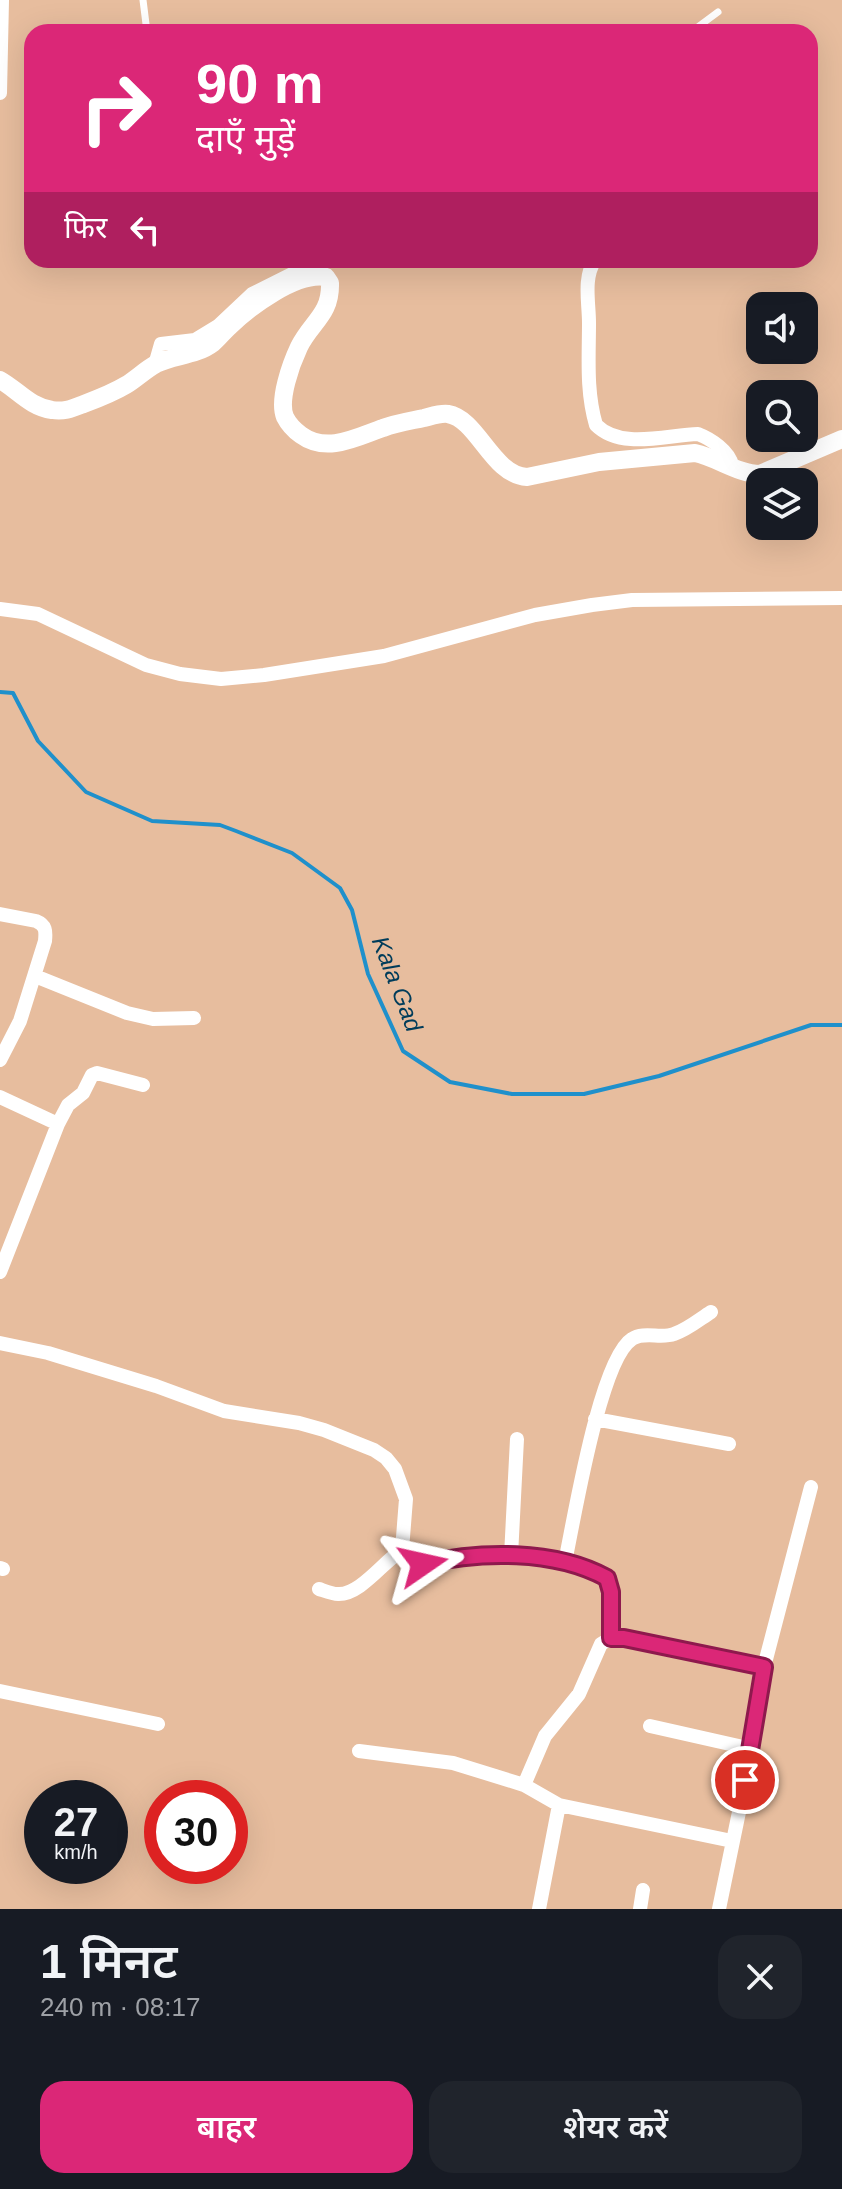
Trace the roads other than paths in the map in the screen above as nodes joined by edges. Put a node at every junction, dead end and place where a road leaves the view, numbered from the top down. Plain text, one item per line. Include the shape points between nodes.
1 (2, 0) edge
2 (143, 0) edge
3 (718, 12) dead end
4 (146, 24) edge
5 (702, 24) edge
6 (0, 93) edge
7 (304, 268) edge
8 (592, 268) edge
9 (155, 365) junction
10 (0, 380) edge
11 (842, 439) edge
12 (732, 465) junction
13 (842, 598) edge
14 (0, 609) edge
15 (0, 914) edge
16 (35, 976) junction
17 (194, 1018) dead end
18 (0, 1060) edge
19 (143, 1085) dead end
20 (0, 1097) edge
21 (58, 1124) junction
22 (0, 1272) edge
23 (711, 1312) dead end
24 (0, 1343) edge
25 (595, 1419) junction
26 (517, 1439) dead end
27 (729, 1444) dead end
28 (811, 1487) dead end
29 (402, 1550) junction
30 (511, 1556) junction
31 (565, 1562) junction
32 (319, 1589) dead end
33 (611, 1638) junction
34 (764, 1667) junction
35 (0, 1691) edge
36 (158, 1724) dead end
37 (650, 1726) dead end
38 (752, 1749) junction
39 (359, 1751) dead end
40 (524, 1785) junction
41 (559, 1805) junction
42 (732, 1841) junction
43 (643, 1890) dead end
44 (539, 1909) edge
45 (640, 1909) edge
46 (719, 1909) edge

1 - 6 street
2 - 4 lane
3 - 5 lane
7 - 9 street via 252,294 195,340 161,344
8 - 12 street via 587,356 596,425 623,438 698,434 728,454
9 - 10 street via 108,395 62,411 30,403
9 - 12 street via 215,342 255,305 281,290 326,277 328,304 300,345 282,395 289,425 308,440 342,443 384,427 451,414 518,476 695,453
11 - 12 street via 760,474
13 - 14 street via 592,605 384,656 221,679 146,665 38,614
15 - 16 street via 44,926
16 - 17 street via 127,1013 153,1019
16 - 18 street
19 - 21 street via 92,1075
20 - 21 street
21 - 22 street
23 - 25 street via 675,1334 629,1341 612,1368
24 - 29 street via 48,1353 224,1411 324,1430 374,1450 395,1469 406,1499
25 - 27 street
25 - 31 street
26 - 30 street
28 - 34 street
29 - 30 street via 413,1563 423,1564
29 - 32 street via 360,1587 337,1594
30 - 31 street
31 - 33 street via 607,1578
33 - 34 street
33 - 40 street via 601,1644 579,1694 545,1736
34 - 38 street
35 - 36 street
37 - 38 street
38 - 42 street
39 - 40 street via 453,1763
40 - 41 street
41 - 42 street
41 - 44 street
42 - 46 street
43 - 45 street

